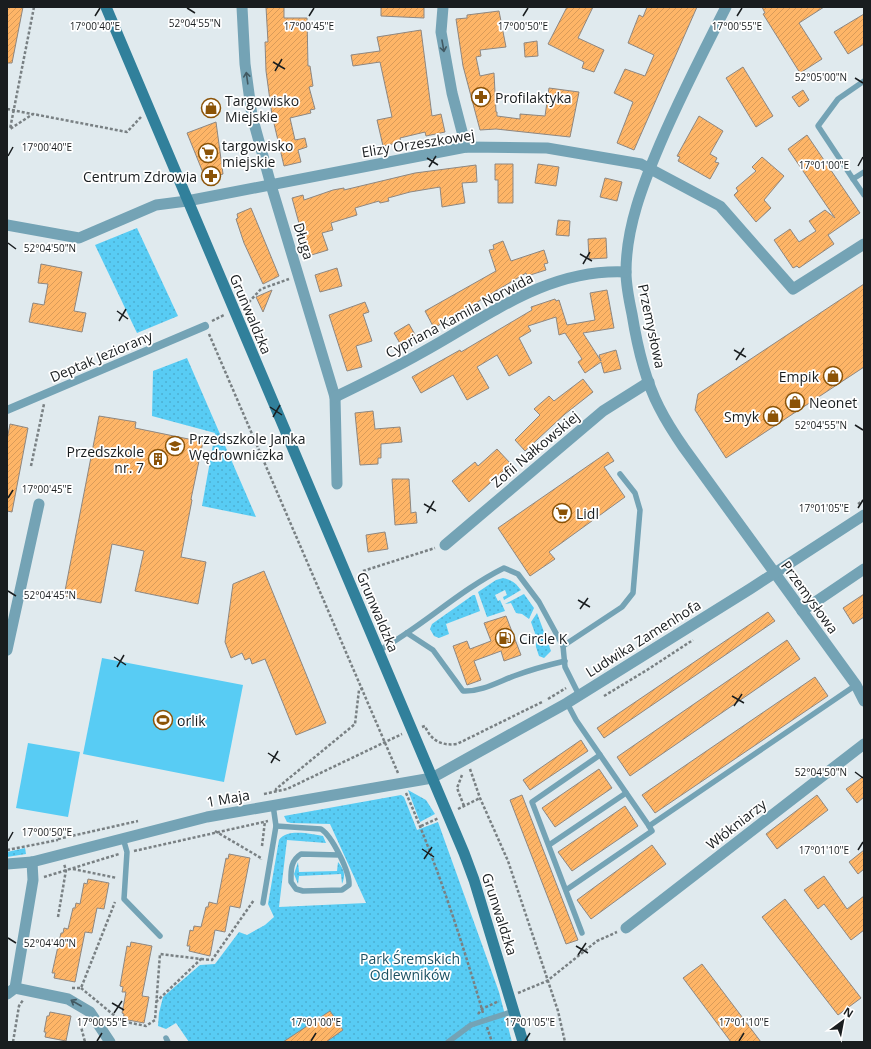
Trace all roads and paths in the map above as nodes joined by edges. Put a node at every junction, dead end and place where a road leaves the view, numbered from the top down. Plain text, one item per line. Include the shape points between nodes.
1 (34, 7) edge
2 (106, 7) edge
3 (242, 7) edge
4 (443, 7) edge
5 (726, 7) edge
6 (864, 81) edge
7 (7, 109) edge
8 (12, 110) junction
9 (33, 114) junction
10 (8, 130) edge
11 (127, 132) dead end
12 (466, 147) junction
13 (649, 169) junction
14 (864, 172) edge
15 (853, 179) junction
16 (271, 184) junction
17 (864, 195) edge
18 (188, 201) junction
19 (7, 225) edge
20 (864, 244) edge
21 (626, 272) junction
22 (298, 276) junction
23 (233, 309) junction
24 (205, 326) junction
25 (649, 382) junction
26 (46, 394) junction
27 (334, 397) junction
28 (7, 410) edge
29 (32, 466) dead end
30 (620, 474) dead end
31 (337, 484) dead end
32 (39, 504) dead end
33 (864, 515) edge
34 (445, 545) joint
35 (864, 569) edge
36 (363, 571) dead end
37 (775, 573) junction
38 (802, 611) junction
39 (407, 633) junction
40 (562, 646) junction
41 (7, 650) edge
42 (378, 651) junction
43 (565, 661) junction
44 (574, 684) junction
45 (856, 685) junction
46 (363, 688) junction
47 (579, 695) junction
48 (864, 700) edge
49 (567, 703) junction
50 (411, 730) junction
51 (386, 741) junction
52 (461, 743) junction
53 (864, 744) edge
54 (600, 755) junction
55 (467, 758) junction
56 (432, 778) junction
57 (400, 788) junction
58 (276, 791) junction
59 (626, 793) junction
60 (407, 794) junction
61 (260, 795) dead end
62 (273, 805) junction
63 (276, 819) junction
64 (143, 820) dead end
65 (264, 821) junction
66 (276, 826) junction
67 (649, 826) junction
68 (215, 831) junction
69 (123, 838) junction
70 (58, 839) dead end
71 (549, 845) junction
72 (126, 852) junction
73 (119, 854) junction
74 (339, 856) junction
75 (261, 858) junction
76 (32, 862) junction
77 (119, 862) dead end
78 (7, 864) edge
79 (260, 865) dead end
80 (72, 868) junction
81 (41, 878) dead end
82 (119, 886) dead end
83 (566, 890) junction
84 (255, 898) dead end
85 (116, 900) dead end
86 (263, 903) dead end
87 (626, 928) joint
88 (582, 932) dead end
89 (160, 936) dead end
90 (201, 959) junction
91 (548, 982) junction
92 (69, 988) dead end
93 (81, 988) junction
94 (11, 991) edge
95 (509, 996) junction
96 (26, 998) dead end
97 (157, 1001) junction
98 (514, 1011) junction
99 (78, 1017) dead end
100 (13, 1042) edge
101 (85, 1042) edge
102 (110, 1042) edge
103 (448, 1042) edge
104 (523, 1042) edge
105 (565, 1042) edge

1 - 8 path
2 - 18 main road, Grunwaldzka
16 -> 3 street, Długa via 252,116 245,64
4 -> 12 street via 441,32 452,93
5 - 13 street, Przemysłowa via 676,106
6 - 15 lane via 838,99 818,126
7 - 8 path
8 - 9 path
8 - 10 path
9 - 10 path
9 - 11 path
12 - 13 street, Elizy Orzeszkowej via 547,148 641,164
12 - 16 street, Elizy Orzeszkowej
13 - 20 street, Elizy Orzeszkowej via 720,206 793,289
13 - 21 street, Przemysłowa via 631,226
14 - 15 lane
15 - 17 lane
16 - 18 street, Elizy Orzeszkowej
16 - 22 street, Długa
18 - 19 street via 156,205 79,238
18 - 23 main road, Grunwaldzka
21 - 25 street, Przemysłowa via 641,360
21 - 27 street, Cypriana Kamila Norwida via 588,273 561,279 530,291 421,354
22 - 23 path via 261,289 249,302
22 - 27 street, Długa
23 - 24 path
23 - 42 main road, Grunwaldzka
24 - 26 street, Deptak Jeziorany
24 - 46 path
25 - 34 street, Zofii Nałkowskiej via 603,411
25 - 37 street, Przemysłowa via 658,405 684,448
26 - 28 street, Deptak Jeziorany
26 - 29 path
27 - 31 street, Długa
30 - 40 lane via 635,493 640,510 633,593 622,607
32 - 41 street
33 - 37 street, Ludwika Zamenhofa
34 - 36 path
35 - 38 street
37 - 38 street, Przemysłowa
37 - 47 street, Ludwika Zamenhofa
38 - 45 street, Przemysłowa
39 - 40 lane via 481,579 504,568 518,574 530,588
39 - 42 lane
39 - 43 lane via 433,650 463,691 487,687
40 - 43 lane
42 - 50 main road, Grunwaldzka
43 - 44 lane via 565,667
44 - 47 lane
44 - 52 path
45 - 48 street, Przemysłowa
45 - 67 lane
46 - 51 path
46 - 58 path via 359,690 355,724
47 - 49 street, Ludwika Zamenhofa
49 - 54 lane
49 - 55 street, Ludwika Zamenhofa
50 - 51 path
50 - 52 path via 425,726 432,738 439,743 446,746
50 - 56 main road, Grunwaldzka
51 - 57 path
51 - 58 path via 286,789
52 - 55 path
53 - 87 street, Włókniarzy
54 - 59 lane
54 - 71 lane via 532,802
55 - 56 street, Ludwika Zamenhofa
55 - 91 path via 480,798 508,861
56 - 57 street, 1 Maja
56 - 95 main road, Grunwaldzka via 474,880
57 - 60 path
57 - 60 path
57 - 62 street, 1 Maja
58 - 61 path
59 - 67 lane
59 - 71 lane
60 - 95 path via 458,931 482,1009
62 - 63 lane
62 - 69 street, 1 Maja via 207,817
63 - 65 path
63 - 66 lane
64 - 70 path
65 - 68 path
65 - 75 path
66 - 74 lane via 321,829 326,832
66 - 86 lane
67 - 83 lane via 652,831
68 - 72 path
68 - 75 path
69 - 72 lane
69 - 76 street, 1 Maja
71 - 83 lane
72 - 73 path
72 - 89 lane via 124,899
73 - 77 path
73 - 80 path
74 - 74 lane via 350,877 349,885 342,890 303,891 296,889 291,882 292,863 301,854
75 - 79 path
76 - 78 street, 1 Maja
76 - 94 street via 33,880
80 - 81 path
80 - 82 path via 119,878
83 - 88 lane
84 - 90 path via 212,960
85 - 93 path
87 - 91 path via 597,941
90 - 97 path
90 - 97 path via 160,954
91 - 95 path
91 - 105 path
92 - 93 path
93 - 97 path via 121,1021 146,1026 155,1020
102 -> 94 street via 90,1012 74,1002
95 - 98 main road, Grunwaldzka
96 - 100 path via 19,1006
98 - 103 lane via 471,1024
98 - 104 main road, Grunwaldzka
99 - 101 path

